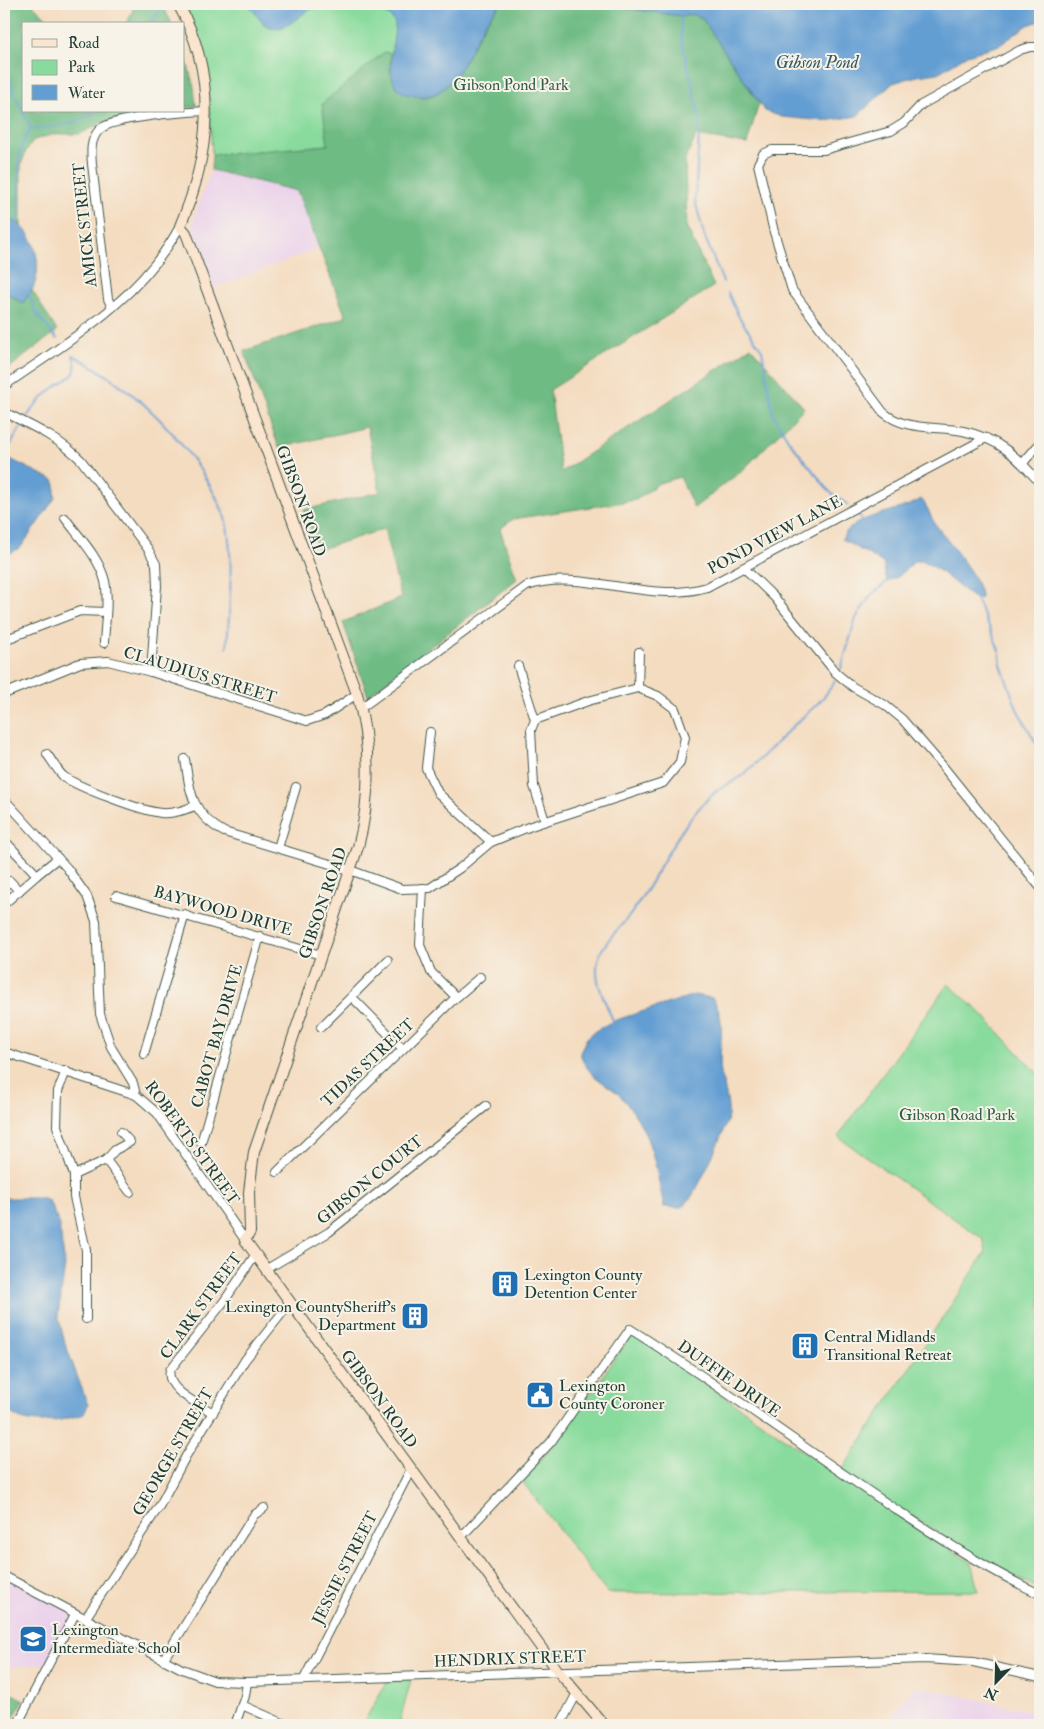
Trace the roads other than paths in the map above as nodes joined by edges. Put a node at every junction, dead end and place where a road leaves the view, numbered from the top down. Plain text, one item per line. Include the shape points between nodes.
1 (178, 4) edge
2 (1040, 47) edge
3 (206, 111) junction
4 (180, 226) junction
5 (112, 307) junction
6 (4, 386) edge
7 (4, 412) edge
8 (986, 438) junction
9 (1040, 443) edge
10 (1023, 463) junction
11 (1040, 483) edge
12 (65, 518) dead end
13 (744, 568) junction
14 (106, 612) junction
15 (4, 640) edge
16 (104, 643) dead end
17 (639, 652) dead end
18 (518, 666) dead end
19 (151, 672) junction
20 (638, 688) junction
21 (4, 694) edge
22 (357, 694) junction
23 (361, 708) junction
24 (535, 720) junction
25 (430, 732) dead end
26 (47, 754) dead end
27 (185, 759) dead end
28 (296, 787) dead end
29 (4, 799) edge
30 (195, 806) junction
31 (545, 821) junction
32 (4, 840) edge
33 (491, 842) junction
34 (278, 848) junction
35 (58, 858) junction
36 (350, 870) junction
37 (37, 875) junction
38 (4, 886) edge
39 (1040, 887) edge
40 (424, 888) junction
41 (19, 891) junction
42 (116, 896) dead end
43 (4, 904) edge
44 (185, 914) junction
45 (260, 936) junction
46 (321, 955) junction
47 (388, 960) dead end
48 (480, 977) dead end
49 (352, 997) junction
50 (456, 997) junction
51 (321, 1027) dead end
52 (403, 1050) junction
53 (4, 1052) edge
54 (144, 1054) dead end
55 (66, 1071) junction
56 (136, 1095) junction
57 (486, 1106) dead end
58 (121, 1132) dead end
59 (201, 1143) dead end
60 (106, 1160) junction
61 (277, 1172) dead end
62 (74, 1175) junction
63 (130, 1192) dead end
64 (245, 1240) junction
65 (256, 1254) junction
66 (267, 1269) junction
67 (290, 1303) junction
68 (86, 1319) dead end
69 (212, 1413) junction
70 (411, 1469) junction
71 (264, 1508) dead end
72 (461, 1537) junction
73 (4, 1576) edge
74 (1040, 1594) edge
75 (75, 1614) junction
76 (85, 1618) junction
77 (163, 1660) junction
78 (558, 1671) junction
79 (1040, 1676) edge
80 (304, 1679) junction
81 (247, 1682) junction
82 (577, 1693) junction
83 (242, 1705) junction
84 (17, 1725) edge
85 (235, 1725) edge
86 (287, 1725) edge
87 (560, 1725) edge
88 (604, 1725) edge

1 - 3 street via 201,65
2 - 8 street via 1020,50 940,94 921,105 891,131 817,151 772,150 763,154 758,164 792,290 883,412 908,425 962,431
3 - 4 street via 202,160
3 - 5 street, AMICK STREET via 113,124 100,129 94,137 91,148 94,182 108,299
4 - 5 street via 149,272
4 - 22 street, GIBSON ROAD via 186,233
5 - 6 street
7 - 19 street via 56,438 72,450 151,554 157,570
8 - 10 street via 1006,448
8 - 13 street, POND VIEW LANE
9 - 10 street
10 - 11 street
12 - 14 street via 102,572
13 - 23 street, POND VIEW LANE via 713,585 686,591 649,591 564,581 527,586
13 - 39 street via 775,598 836,673 902,719
14 - 15 street via 80,611
14 - 16 street
17 - 20 street
18 - 24 street
19 - 21 street, CLAUDIUS STREET via 117,663 90,661
19 - 22 street, CLAUDIUS STREET via 307,721 325,715
20 - 24 street
20 - 31 street via 658,696 675,709 685,737 680,762 663,783
22 - 23 street, GIBSON ROAD
23 - 36 street, GIBSON ROAD via 367,804
24 - 31 street via 531,730 534,786
25 - 33 street via 426,768 438,793
26 - 30 street via 71,782 136,806 168,813
27 - 30 street
28 - 34 street
29 - 35 street, ROBERTS STREET
30 - 34 street via 224,832
31 - 33 street
32 - 37 street
33 - 40 street via 460,868 430,888
34 - 36 street
35 - 37 street
35 - 56 street, ROBERTS STREET via 78,880 92,906 96,922 100,1014 111,1048 133,1083
36 - 40 street via 402,889
36 - 46 street, GIBSON ROAD
37 - 41 street
38 - 41 street via 10,881
40 - 50 street via 420,946 431,972
41 - 43 street
42 - 44 street, BAYWOOD DRIVE
44 - 45 street, BAYWOOD DRIVE
44 - 54 street
45 - 46 street, BAYWOOD DRIVE
45 - 59 street, CABOT BAY DRIVE
46 - 64 street, GIBSON ROAD via 254,1152 249,1192 250,1232
47 - 49 street
48 - 50 street, TIDAS STREET
49 - 51 street
49 - 52 street
50 - 52 street, TIDAS STREET
52 - 61 street, TIDAS STREET
53 - 55 street
55 - 56 street
55 - 62 street via 58,1091 57,1126
56 - 64 street, ROBERTS STREET via 157,1113
57 - 66 street, GIBSON COURT via 329,1232
58 - 60 street via 130,1142 115,1150
60 - 62 street
60 - 63 street
62 - 68 street via 74,1197 87,1264
64 - 65 street, GIBSON ROAD
65 - 66 street, GIBSON ROAD
65 - 69 street, CLARK STREET via 170,1370 172,1385
66 - 67 street, GIBSON ROAD
67 - 69 street, GEORGE STREET via 245,1360
67 - 70 street, GIBSON ROAD
69 - 76 street, GEORGE STREET via 160,1505
70 - 72 street, GIBSON ROAD
70 - 80 street, JESSIE STREET
71 - 77 street via 254,1515
72 - 74 street, DUFFIE DRIVE via 551,1442 630,1329 865,1490 973,1559
72 - 78 street, GIBSON ROAD
73 - 75 street, HENDRIX STREET
75 - 76 street, HENDRIX STREET
75 - 84 street
76 - 77 street, HENDRIX STREET
77 - 81 street, HENDRIX STREET via 207,1679
78 - 79 street, HENDRIX STREET via 926,1660 980,1663
78 - 80 street, HENDRIX STREET
78 - 82 street, GIBSON ROAD
80 - 81 street, HENDRIX STREET
81 - 83 street
82 - 87 street
82 - 88 street, GIBSON ROAD
83 - 85 street
83 - 86 street

